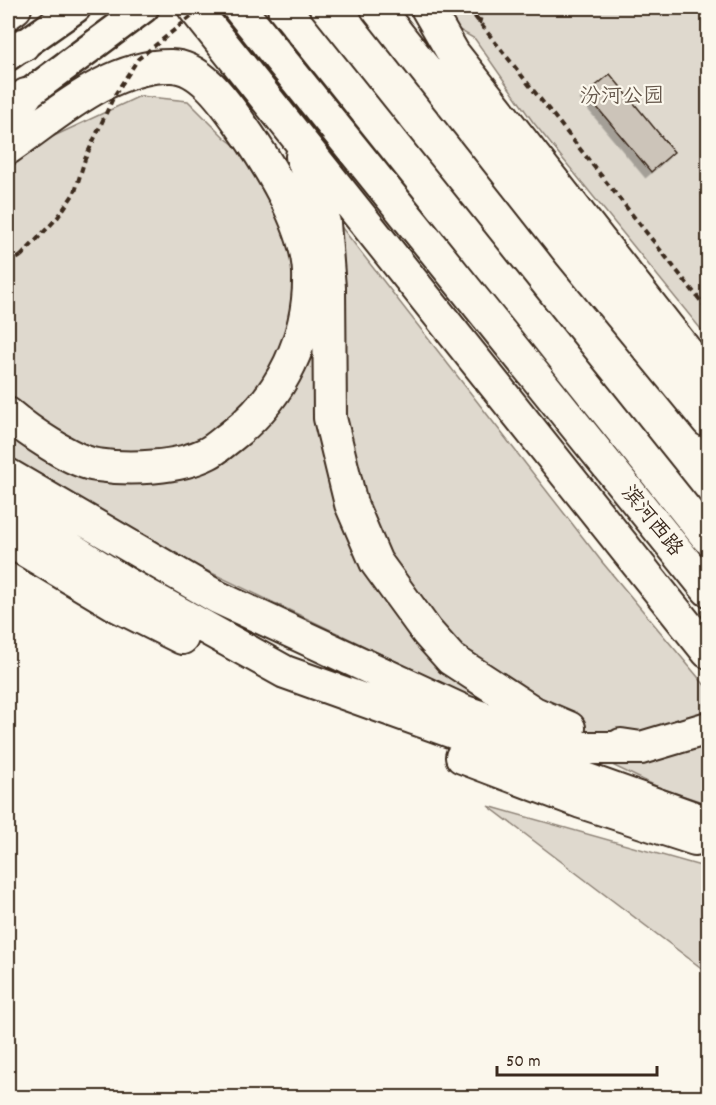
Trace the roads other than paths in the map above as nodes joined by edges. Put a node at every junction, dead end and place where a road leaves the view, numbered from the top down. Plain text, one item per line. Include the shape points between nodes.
1 (15, 8) edge
2 (76, 8) edge
3 (144, 8) edge
4 (194, 8) edge
5 (239, 8) edge
6 (284, 8) edge
7 (377, 8) edge
8 (427, 8) edge
9 (8, 13) edge
10 (13, 50) edge
11 (17, 102) edge
12 (8, 121) edge
13 (295, 135) junction
14 (8, 148) edge
15 (329, 287) junction
16 (708, 379) edge
17 (8, 414) edge
18 (708, 421) edge
19 (242, 428) junction
20 (8, 475) edge
21 (8, 509) edge
22 (708, 538) edge
23 (8, 540) edge
24 (708, 590) edge
25 (708, 652) edge
26 (708, 728) edge
27 (641, 748) junction
28 (708, 823) edge
29 (708, 844) edge

1 - 9 highway
2 - 10 main road
3 - 11 main road
4 - 13 highway
5 - 24 highway, 滨河西路
6 - 22 highway, 滨河西路
7 - 18 highway
8 - 16 highway via 453,53
11 - 12 highway
13 - 15 highway via 324,223
13 - 25 highway
14 - 19 highway via 98,87 134,72 172,65 197,76 219,94 249,136 296,218 309,270 296,354 272,396
15 - 19 highway via 313,340 285,385
15 - 27 highway via 330,418 351,504 376,562 451,659 534,713 598,741
17 - 19 highway via 36,437 95,465 157,467 208,453
20 - 27 highway via 217,597 465,712 572,748
21 - 28 highway via 125,583 285,672
23 - 29 highway via 120,607 300,697 581,802
26 - 27 highway

